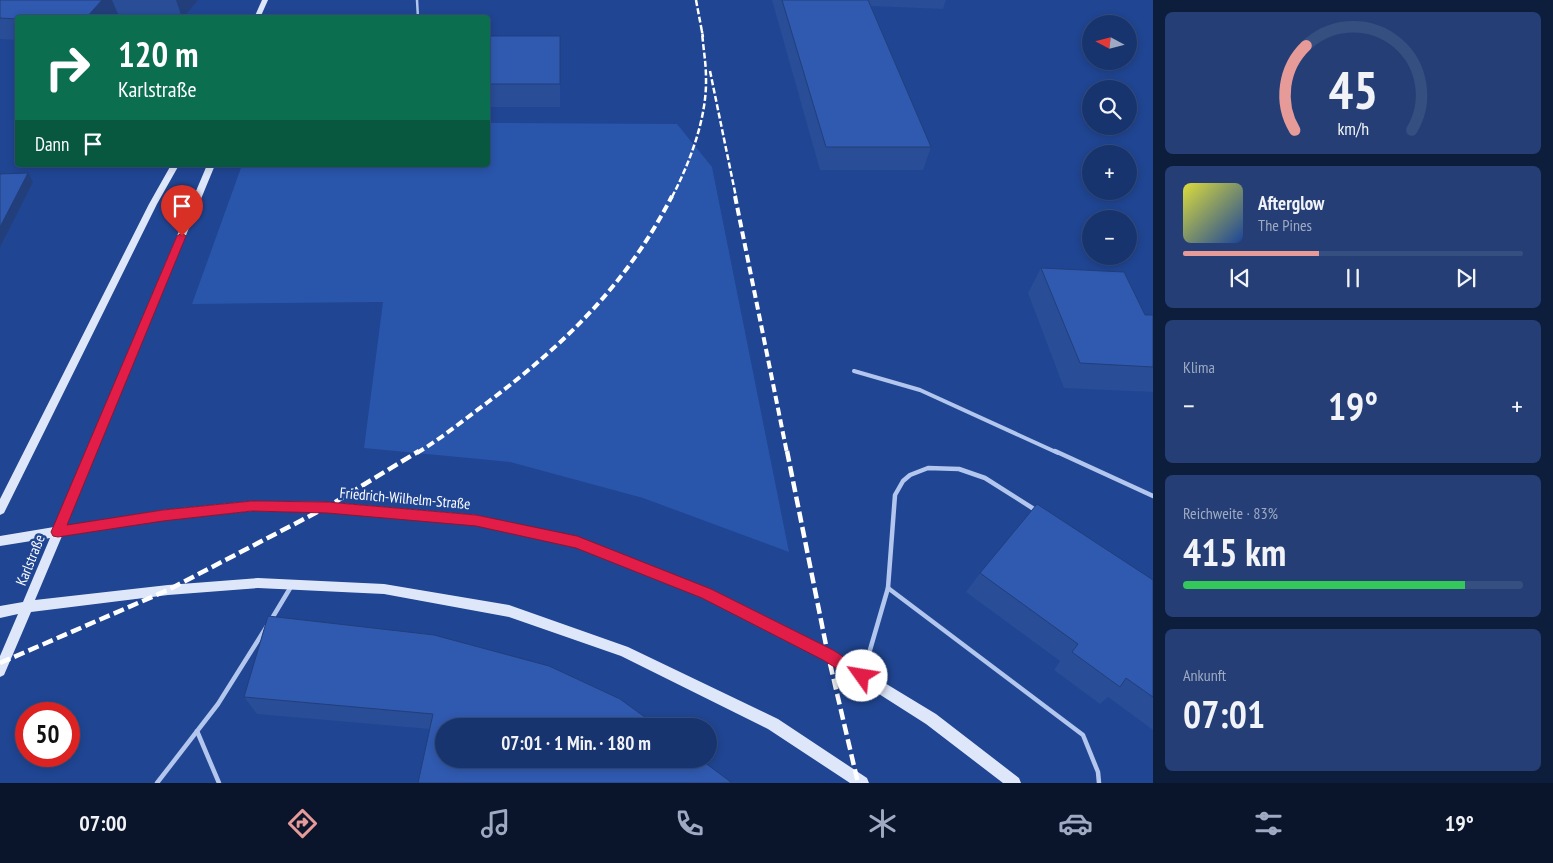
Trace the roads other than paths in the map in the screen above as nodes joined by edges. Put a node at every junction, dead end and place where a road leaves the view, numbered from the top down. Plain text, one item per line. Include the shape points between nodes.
1 (264, 0) edge
2 (417, 0) edge
3 (258, 15) edge
4 (418, 15) edge
5 (174, 167) edge
6 (210, 167) edge
7 (854, 371) dead end
8 (1153, 496) edge
9 (0, 510) edge
10 (1043, 516) edge
11 (58, 532) junction
12 (0, 541) edge
13 (293, 583) junction
14 (888, 588) junction
15 (27, 607) junction
16 (0, 612) edge
17 (0, 671) edge
18 (862, 676) junction
19 (197, 731) junction
20 (157, 783) edge
21 (219, 783) edge
22 (862, 783) edge
23 (1014, 783) edge
24 (1099, 783) edge

1 - 3 main road
2 - 4 lane
5 - 9 main road
6 - 11 main road, Karlstraße
7 - 8 lane via 920,390
10 - 14 lane via 977,474 934,467 915,472 903,481 895,495
11 - 12 main road, Friedrich-Wilhelm-Straße
11 - 15 main road, Karlstraße
11 - 18 main road, Friedrich-Wilhelm-Straße via 163,515 252,506 327,507 476,520 577,542 707,594 828,655
13 - 15 main road via 168,590
13 - 19 lane via 218,704
13 - 22 main road via 384,589 509,611 624,651 773,724
14 - 18 lane
14 - 24 lane via 1083,734
15 - 16 main road
15 - 17 main road, Karlstraße
18 - 23 main road, Friedrich-Wilhelm-Straße via 931,719
19 - 20 lane
19 - 21 lane

